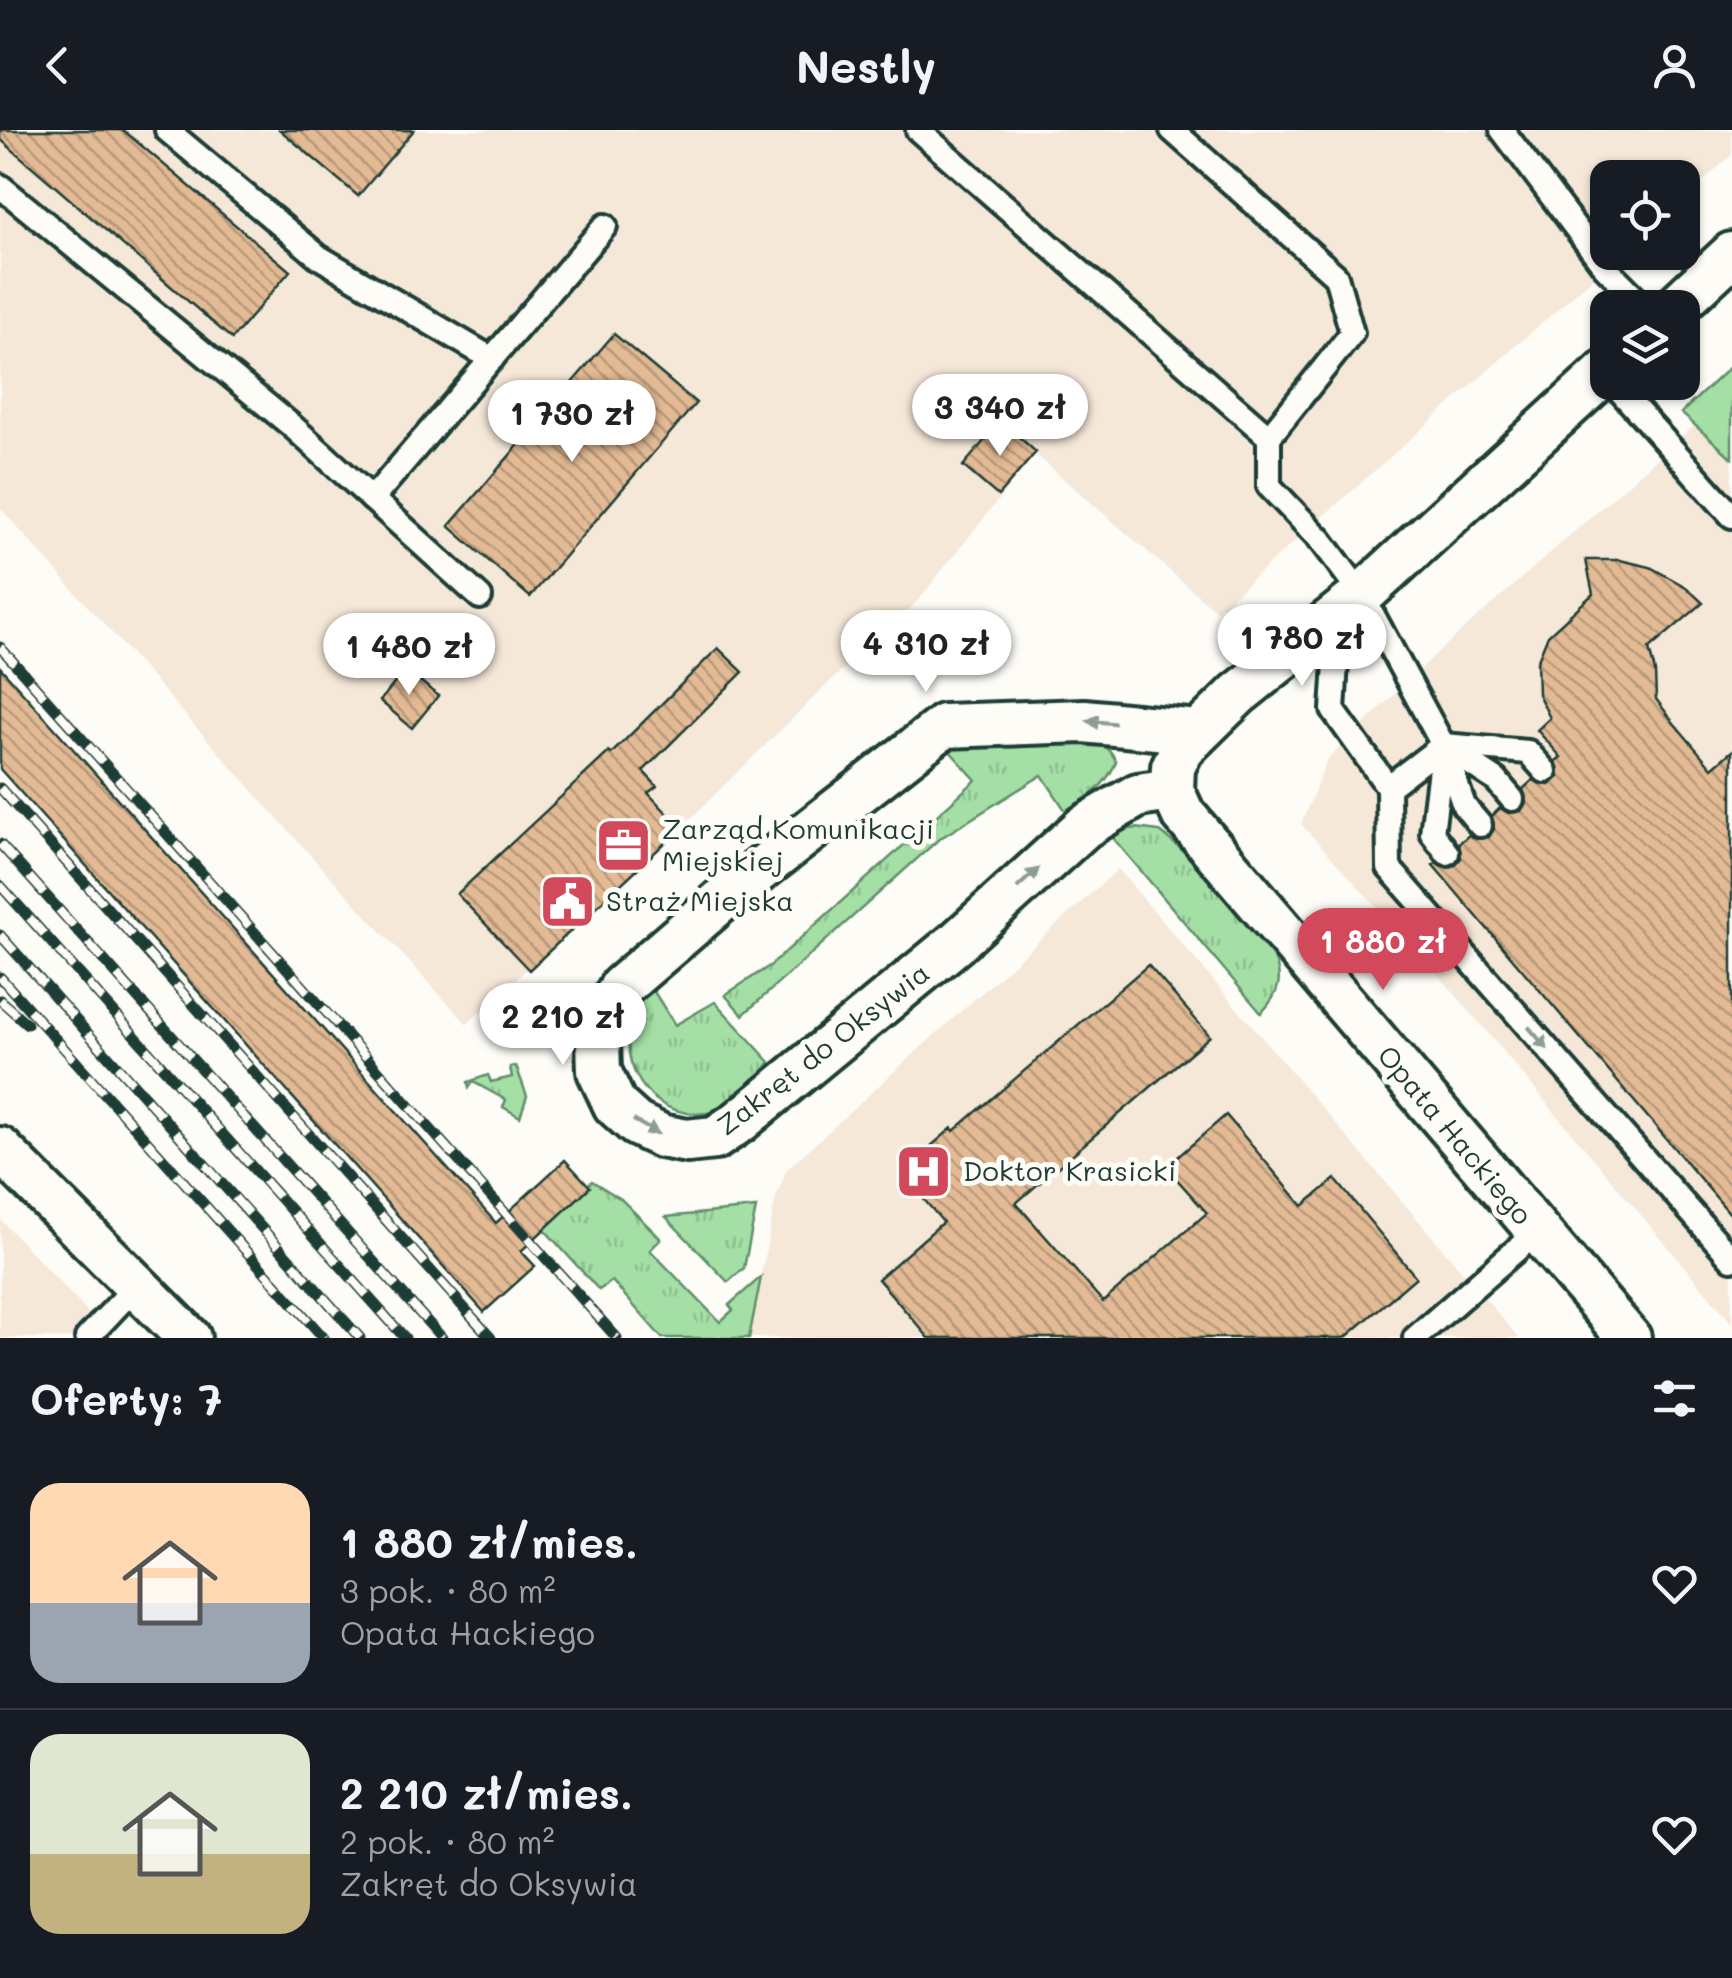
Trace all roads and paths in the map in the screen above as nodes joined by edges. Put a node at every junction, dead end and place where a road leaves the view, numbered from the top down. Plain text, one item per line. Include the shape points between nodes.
1 (167, 130) edge
2 (918, 130) edge
3 (1172, 130) edge
4 (1502, 130) edge
5 (0, 186) edge
6 (606, 226) dead end
7 (1732, 254) edge
8 (1628, 290) edge
9 (1693, 290) edge
10 (492, 358) junction
11 (1590, 392) edge
12 (1629, 400) edge
13 (1269, 436) junction
14 (372, 499) junction
15 (1732, 516) edge
16 (1362, 595) junction
17 (480, 597) dead end
18 (1198, 732) junction
19 (1443, 745) junction
20 (1545, 771) dead end
21 (1388, 787) junction
22 (1172, 790) junction
23 (1512, 799) dead end
24 (1480, 825) dead end
25 (1448, 853) dead end
26 (0, 1149) edge
27 (1538, 1231) junction
28 (1732, 1259) edge
29 (137, 1285) junction
30 (87, 1338) edge
31 (190, 1338) edge
32 (1415, 1338) edge
33 (1628, 1338) edge

1 - 10 lane via 319,257
2 - 13 lane
3 - 13 lane via 1336,276 1352,334
4 - 8 lane
5 - 14 lane
6 - 10 lane
7 - 9 street
10 - 14 lane
11 - 16 street
12 - 15 lane
13 - 16 lane via 1269,486
14 - 17 lane
16 - 18 street
16 - 19 lane
16 - 21 lane via 1337,647 1333,710
18 - 22 street via 1173,767
18 -> 22 street, Zakręt do Oksywia via 1084,720 944,726 620,987 598,1042 599,1071 614,1105 662,1136 715,1138 956,944 1084,827 1138,794
19 - 20 lane via 1528,752
19 - 21 lane
19 - 23 lane via 1496,780
19 - 24 lane via 1464,806
19 - 25 lane via 1432,833
21 -> 28 lane via 1389,868
22 - 27 street, Opata Hackiego via 1183,814
26 - 29 street
27 - 32 lane
27 - 33 street, Opata Hackiego
29 - 30 lane
29 - 31 street

